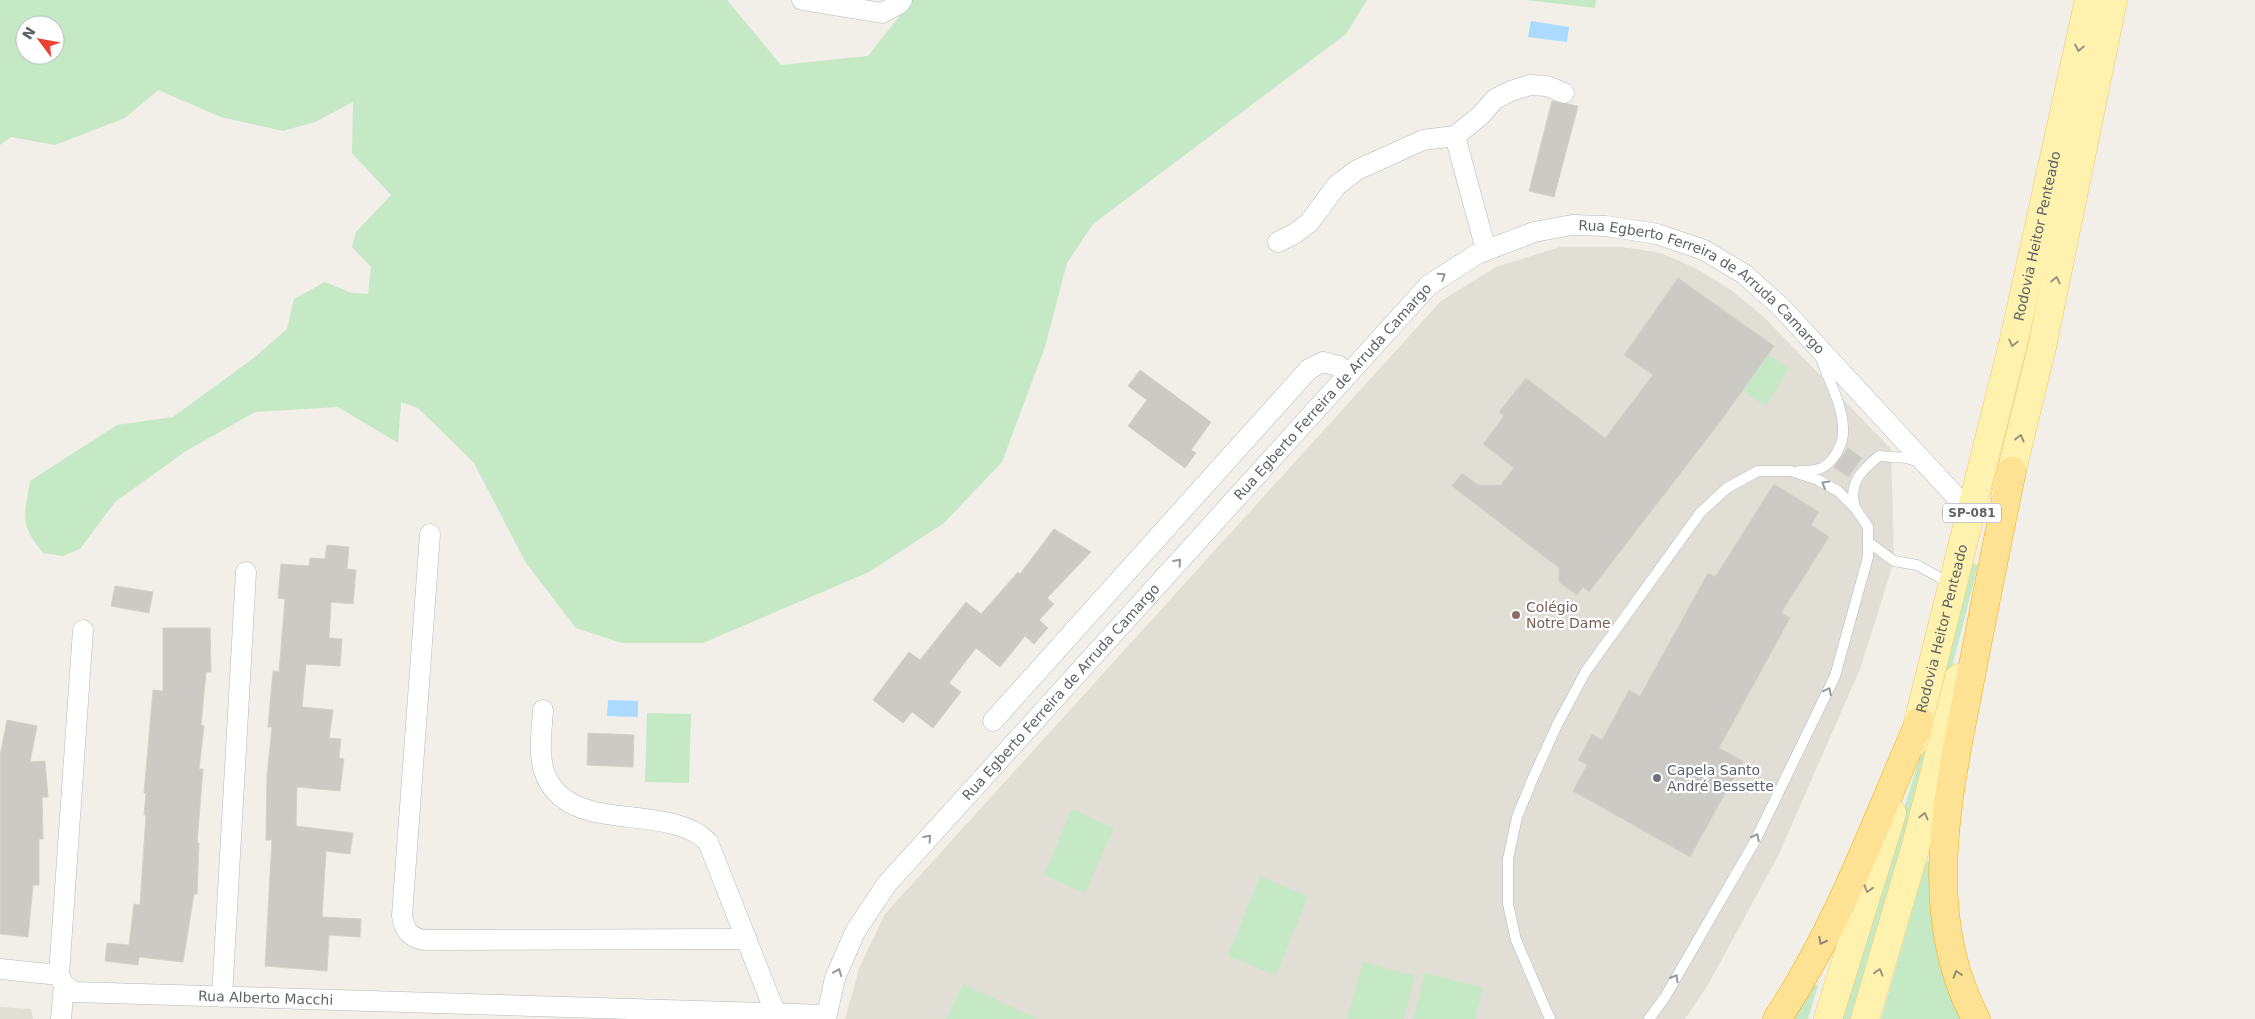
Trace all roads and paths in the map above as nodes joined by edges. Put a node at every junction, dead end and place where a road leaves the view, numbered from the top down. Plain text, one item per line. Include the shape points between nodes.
1 (802, 0) edge
2 (902, 0) edge
3 (2089, 0) edge
4 (2113, 0) edge
5 (1564, 93) dead end
6 (1455, 136) junction
7 (1278, 242) dead end
8 (1486, 250) junction
9 (1816, 345) junction
10 (1349, 374) junction
11 (1928, 464) junction
12 (1791, 471) junction
13 (2012, 471) junction
14 (1856, 509) junction
15 (1972, 514) junction
16 (430, 534) dead end
17 (1868, 542) junction
18 (246, 572) dead end
19 (1954, 586) junction
20 (83, 630) dead end
21 (543, 710) dead end
22 (994, 721) dead end
23 (1920, 721) junction
24 (747, 939) junction
25 (0, 969) edge
26 (61, 980) junction
27 (222, 997) junction
28 (775, 1012) junction
29 (718, 1015) edge
30 (826, 1017) edge
31 (61, 1019) edge
32 (1550, 1019) edge
33 (1648, 1019) edge
34 (1777, 1019) edge
35 (1828, 1019) edge
36 (1865, 1019) edge
37 (1976, 1019) edge

1 - 2 street via 882,13
3 -> 15 main road, Rodovia Heitor Penteado / SP-081
13 -> 4 main road, Rodovia Heitor Penteado / SP-081 via 2042,347
5 - 6 street via 1547,86 1530,85 1511,91 1495,99
6 - 7 street via 1423,140 1357,170 1337,185 1309,223
6 - 8 street
8 - 9 street, Rua Egberto Ferreira de Arruda Camargo via 1534,232 1572,225 1606,226 1657,234 1704,250 1744,274
10 -> 8 street, Rua Egberto Ferreira de Arruda Camargo via 1429,285
9 - 11 street, Rua Egberto Ferreira de Arruda Camargo
9 - 12 lane via 1838,407 1843,428 1841,446 1830,462 1816,470
10 - 22 street via 1339,366 1323,362 1309,369
30 -> 10 street, Rua Egberto Ferreira de Arruda Camargo via 835,978 854,932 886,885
11 - 14 lane via 1907,458 1879,456 1855,481 1852,496
11 - 15 street, Rua Egberto Ferreira de Arruda Camargo
14 -> 12 lane via 1838,491
12 - 32 lane via 1758,471 1727,488 1700,513 1586,672 1532,778 1517,817 1508,859 1508,904 1516,940
36 -> 13 main road, Rodovia Heitor Penteado / SP-081 via 1915,849
37 -> 13 highway via 1955,971 1942,894 1943,855 1956,755
14 - 17 lane via 1868,527
15 - 19 main road, Rodovia Heitor Penteado / SP-081
16 - 24 street via 402,916 404,928 412,937 424,940
17 - 19 lane via 1894,560 1918,565
33 -> 17 lane via 1665,997 1755,841 1836,676 1868,557
18 - 27 street
19 - 23 main road, Rodovia Heitor Penteado / SP-081
20 - 26 street
21 - 24 street via 541,758 544,772 560,795 584,809 679,825 700,834 714,853
23 -> 34 highway via 1837,912 1797,989
23 -> 35 main road, Rodovia Heitor Penteado / SP-081
24 - 28 street
25 - 26 street, Rua Alberto Macchi
26 - 27 street, Rua Alberto Macchi via 74,992
26 - 31 street
27 - 29 street, Rua Alberto Macchi
28 - 29 street, Rua Alberto Macchi
28 - 30 street, Rua Alberto Macchi

